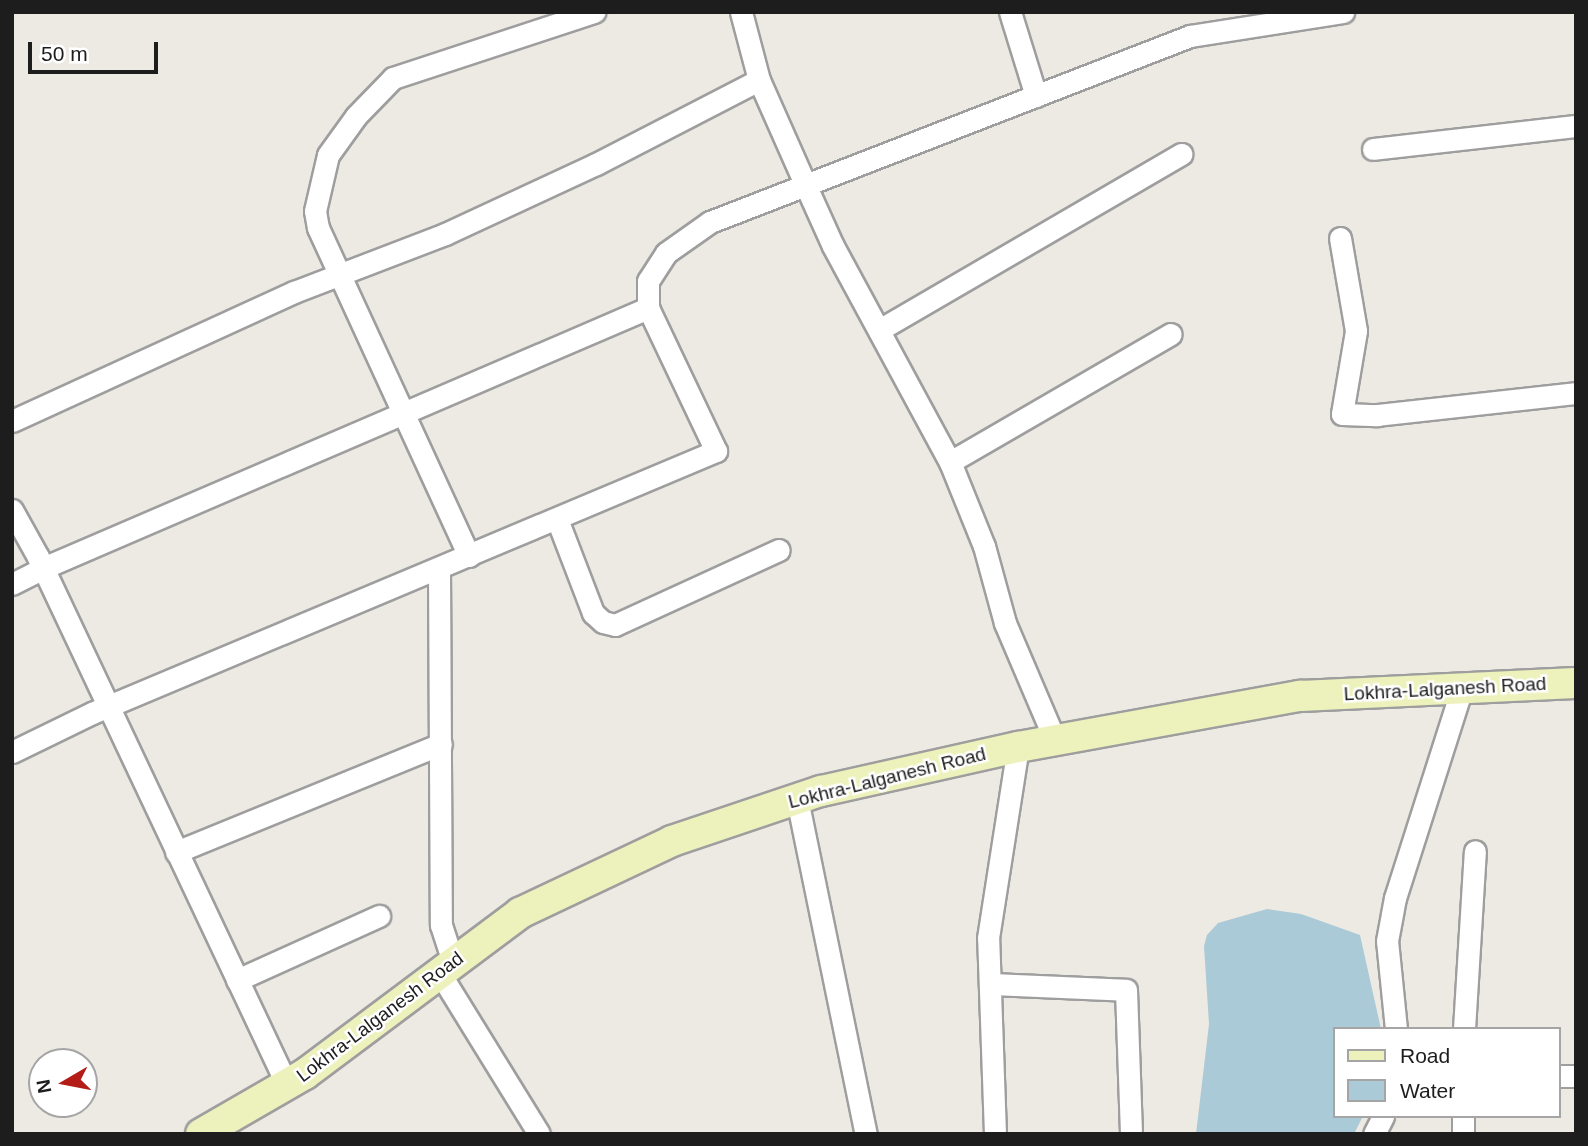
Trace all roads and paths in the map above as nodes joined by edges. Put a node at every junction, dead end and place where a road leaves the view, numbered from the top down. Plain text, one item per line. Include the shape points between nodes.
1 (594, 12) edge
2 (741, 12) edge
3 (1010, 12) edge
4 (1343, 12) edge
5 (759, 80) junction
6 (1037, 96) junction
7 (1576, 126) edge
8 (1373, 149) dead end
9 (1182, 154) dead end
10 (805, 184) junction
11 (1340, 238) dead end
12 (341, 274) junction
13 (648, 308) junction
14 (879, 330) junction
15 (1171, 334) dead end
16 (1576, 394) edge
17 (405, 415) junction
18 (12, 421) edge
19 (950, 462) junction
20 (12, 510) edge
21 (556, 519) junction
22 (779, 550) dead end
23 (469, 556) junction
24 (43, 568) junction
25 (439, 569) junction
26 (12, 584) edge
27 (1576, 683) edge
28 (1462, 688) junction
29 (107, 707) junction
30 (1055, 740) junction
31 (440, 744) junction
32 (1018, 747) junction
33 (12, 752) edge
34 (797, 799) junction
35 (1475, 851) dead end
36 (176, 852) junction
37 (379, 916) dead end
38 (446, 967) junction
39 (237, 980) junction
40 (990, 985) junction
41 (1396, 1027) edge
42 (1464, 1027) edge
43 (287, 1085) junction
44 (1382, 1118) edge
45 (201, 1134) edge
46 (539, 1134) edge
47 (866, 1134) edge
48 (995, 1134) edge
49 (1131, 1134) edge
50 (1374, 1134) edge

1 - 12 street via 393,78 356,116 328,155 315,211 318,228
2 - 5 street
3 - 6 street
4 - 6 street via 1190,36
5 - 10 street
5 - 12 street via 596,164 445,234
6 - 10 street
7 - 8 street
9 - 14 street
10 - 13 street via 710,222 666,253 648,281
10 - 14 street
11 - 16 street via 1356,331 1342,414 1377,415
12 - 17 street
12 - 18 street
13 - 17 street
13 - 21 street via 716,451
14 - 19 street
15 - 19 street
17 - 23 street
17 - 24 street
19 - 30 street via 984,546 1005,623
20 - 24 street
21 - 22 street via 593,613 615,625
21 - 23 street
23 - 25 street
24 - 26 street
24 - 29 street
25 - 29 street
25 - 31 street
27 - 28 main road, Lokhra-Lalganesh Road
28 - 30 main road, Lokhra-Lalganesh Road via 1300,696
28 - 41 street via 1395,898 1387,941
29 - 33 street
29 - 36 street
30 - 32 main road, Lokhra-Lalganesh Road
31 - 36 street
31 - 38 street via 441,925
32 - 34 main road, Lokhra-Lalganesh Road
32 - 40 street via 988,938
34 - 38 main road, Lokhra-Lalganesh Road via 672,841 569,887 520,913
34 - 47 street
35 - 42 street
36 - 39 street
37 - 39 street
38 - 43 main road, Lokhra-Lalganesh Road
38 - 46 street
39 - 43 street
40 - 48 street
40 - 49 street via 1126,990
43 - 45 main road, Lokhra-Lalganesh Road
44 - 50 street

